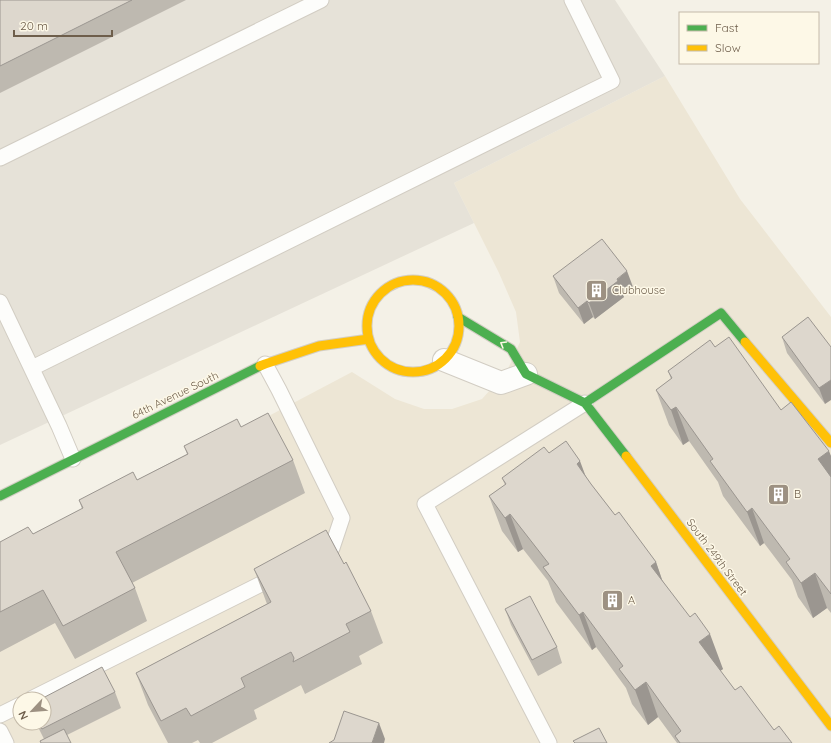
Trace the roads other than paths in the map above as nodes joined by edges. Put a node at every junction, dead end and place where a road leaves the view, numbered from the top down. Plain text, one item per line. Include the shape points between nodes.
1 (321, 0) edge
2 (572, 0) edge
3 (0, 158) edge
4 (0, 302) edge
5 (458, 317) junction
6 (369, 339) junction
7 (444, 360) junction
8 (265, 364) junction
9 (32, 368) junction
10 (526, 374) junction
11 (585, 403) junction
12 (831, 443) edge
13 (73, 459) junction
14 (0, 496) edge
15 (304, 562) edge
16 (290, 569) edge
17 (47, 691) edge
18 (12, 709) edge
19 (0, 715) edge
20 (831, 726) edge
21 (0, 731) edge
22 (6, 743) edge
23 (549, 743) edge

1 - 3 lane
2 - 9 lane via 612,81
4 - 9 lane
5 - 6 street via 453,302 443,291 430,283 416,280 401,281 388,287 377,297 370,310 367,324
5 - 7 street via 458,333 454,347
10 -> 5 street via 511,349
6 - 7 street via 376,353 386,364 400,370 416,372 431,368
6 - 8 street, 64th Avenue South via 319,346
7 - 10 street via 501,383
8 - 13 street, 64th Avenue South
8 - 15 lane via 342,518 332,548
9 - 13 lane
10 - 11 street
11 - 12 street via 721,313
11 - 20 street, South 249th Street
11 - 23 lane via 425,504
13 - 14 street, 64th Avenue South
16 - 17 lane
18 - 19 lane
21 - 22 lane

